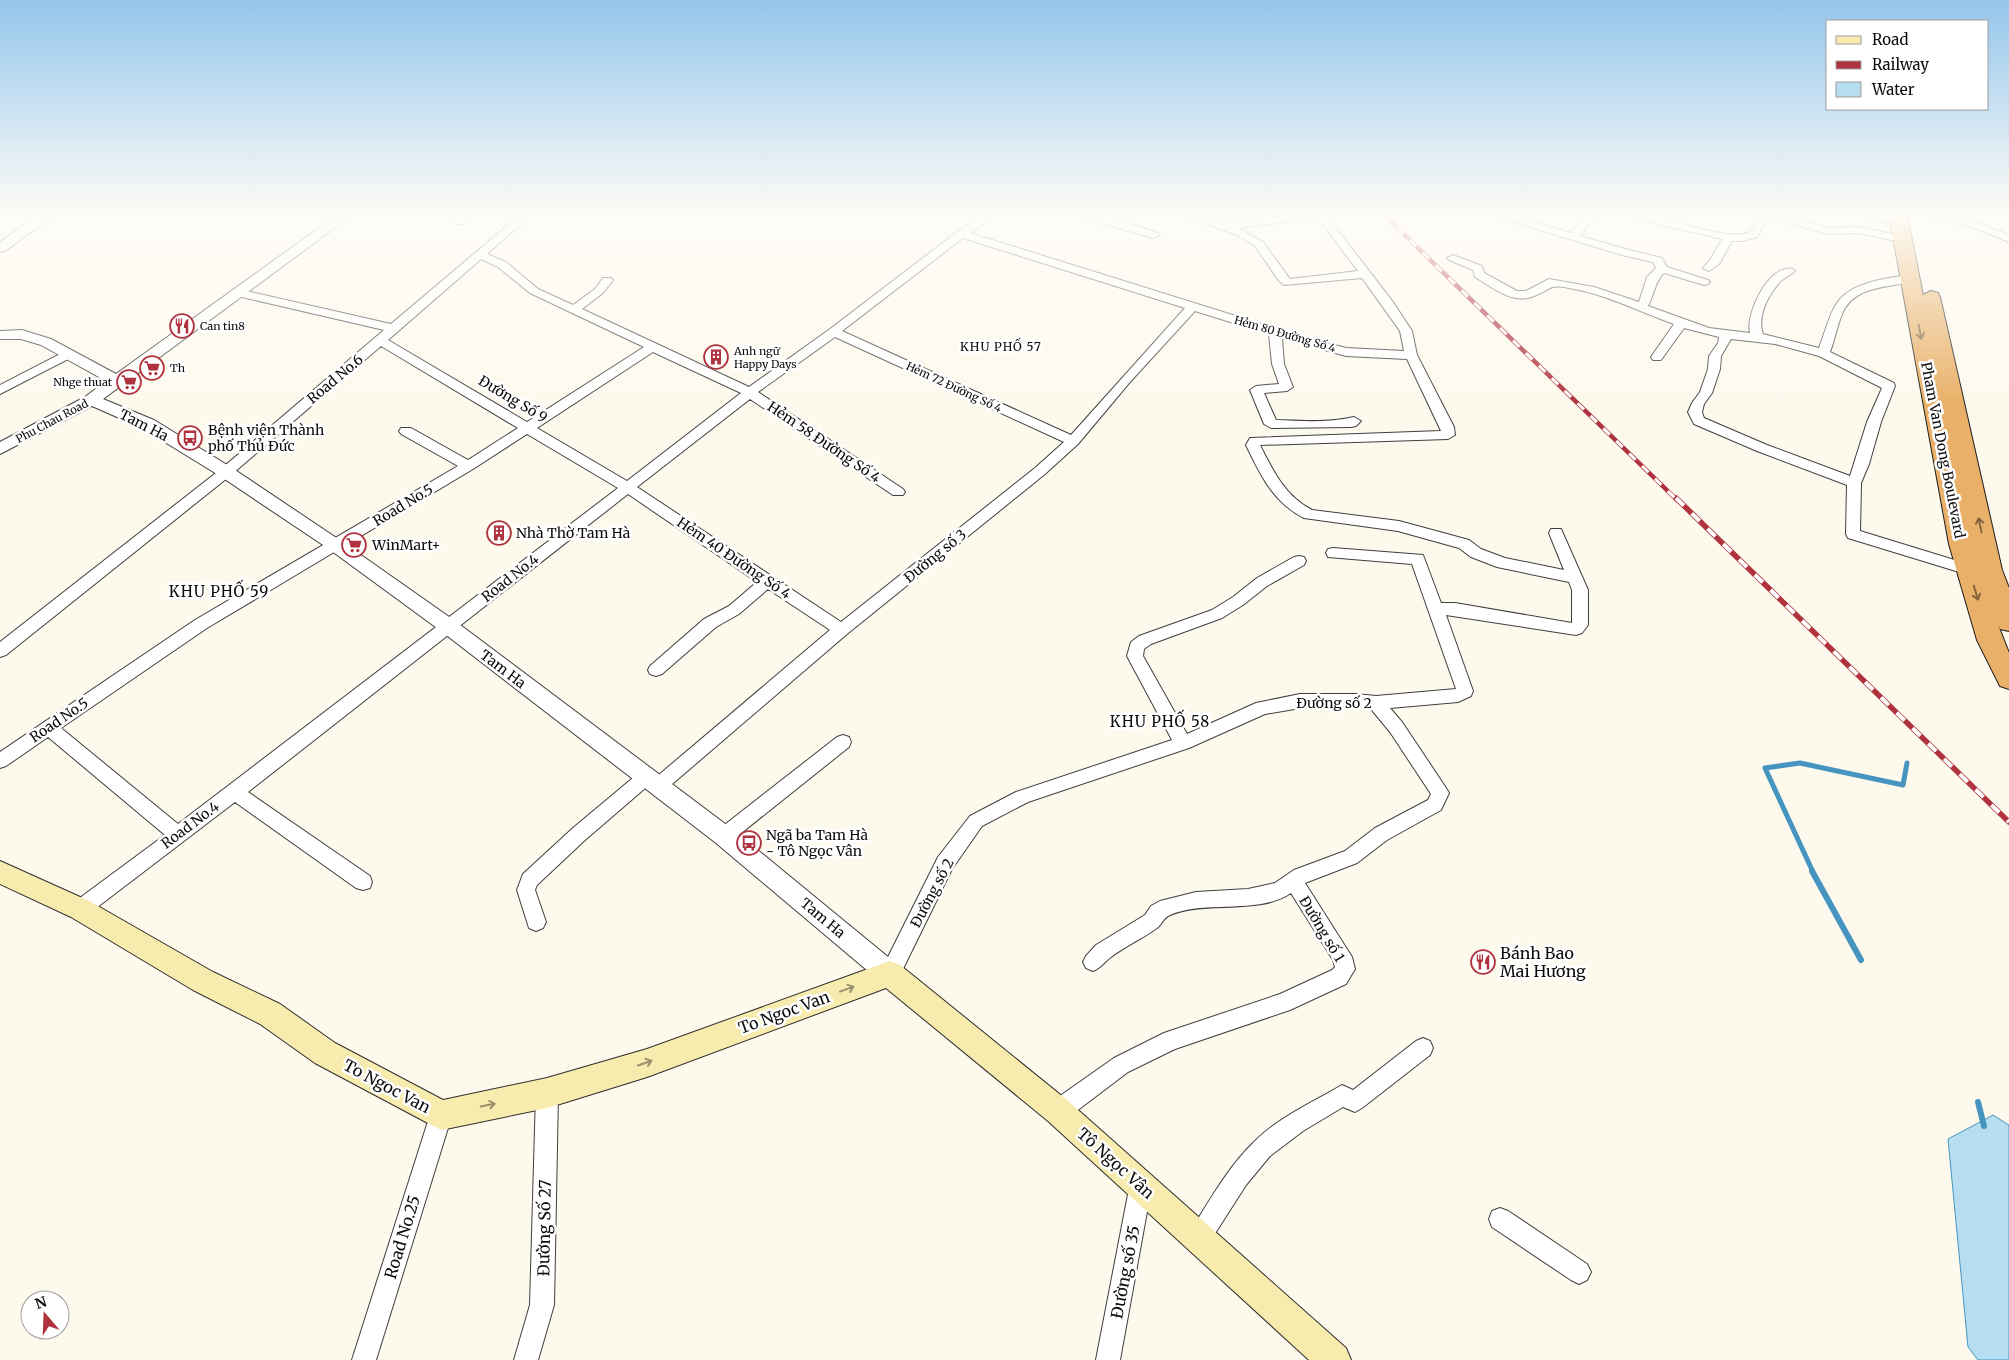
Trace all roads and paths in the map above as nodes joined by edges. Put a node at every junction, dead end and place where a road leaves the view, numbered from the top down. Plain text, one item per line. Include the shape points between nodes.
1 (257, 278) edge
2 (451, 278) edge
3 (517, 278) edge
4 (903, 278) edge
5 (1104, 278) edge
6 (1283, 278) edge
7 (1327, 278) edge
8 (1368, 278) edge
9 (1485, 278) edge
10 (1653, 278) edge
11 (1693, 278) edge
12 (1776, 278) edge
13 (1915, 278) edge
14 (1910, 279) joint
15 (607, 280) dead end
16 (1704, 282) dead end
17 (237, 293) junction
18 (1193, 306) junction
19 (1642, 306) junction
20 (574, 310) junction
21 (1681, 323) junction
22 (395, 329) junction
23 (834, 332) junction
24 (1275, 332) junction
25 (0, 334) edge
26 (1725, 334) junction
27 (1758, 338) junction
28 (381, 340) junction
29 (654, 346) junction
30 (1823, 353) junction
31 (68, 354) junction
32 (1411, 356) junction
33 (1657, 357) dead end
34 (117, 381) junction
35 (0, 390) edge
36 (749, 392) junction
37 (91, 400) junction
38 (1354, 421) dead end
39 (528, 428) junction
40 (406, 431) dead end
41 (1073, 442) junction
42 (0, 449) edge
43 (468, 466) junction
44 (226, 472) junction
45 (1854, 483) junction
46 (627, 487) junction
47 (898, 492) dead end
48 (1556, 533) dead end
49 (335, 545) junction
50 (1333, 553) dead end
51 (1299, 561) dead end
52 (1979, 570) junction
53 (1575, 578) junction
54 (2009, 580) edge
55 (768, 581) junction
56 (1435, 609) junction
57 (2009, 622) edge
58 (448, 626) junction
59 (842, 630) junction
60 (0, 651) edge
61 (656, 670) dead end
62 (2009, 679) edge
63 (1376, 703) junction
64 (48, 727) junction
65 (843, 742) dead end
66 (1183, 743) junction
67 (0, 761) edge
68 (652, 781) junction
69 (235, 792) junction
70 (177, 834) junction
71 (724, 836) junction
72 (0, 872) edge
73 (363, 882) dead end
74 (1294, 882) junction
75 (80, 909) junction
76 (536, 922) dead end
77 (1093, 962) dead end
78 (890, 974) junction
79 (1423, 1048) dead end
80 (547, 1093) junction
81 (1058, 1111) junction
82 (440, 1115) junction
83 (1141, 1184) junction
84 (1500, 1219) dead end
85 (1199, 1238) junction
86 (1580, 1272) dead end
87 (364, 1360) edge
88 (526, 1360) edge
89 (1108, 1360) edge
90 (1334, 1360) edge

1 - 17 street, Phu Chau Road
2 - 22 street, Road No.6
3 - 20 street, Hẻm 58 Đường Số 4 via 534,291
4 - 23 street, Road No.4
5 - 18 street, Hẻm 80 Đường Số 4
6 - 7 street via 1288,283
8 - 32 street via 1406,331
9 - 19 street via 1520,297 1530,295 1549,282 1577,286
10 - 19 street
11 - 16 street
12 - 27 street via 1758,307 1754,325
52 -> 13 highway, Pham Van Dong Boulevard
14 - 30 street via 1864,288 1842,301
14 -> 52 highway, Pham Van Dong Boulevard via 1955,515
15 - 20 street via 599,291
17 - 22 street
17 - 34 street, Phu Chau Road
18 - 24 street, Hẻm 80 Đường Số 4
18 - 41 street, Đường số 3
19 - 21 street
20 - 29 street, Hẻm 58 Đường Số 4
21 - 26 street
21 - 33 street
22 - 28 street, Road No.6
23 - 36 street, Road No.4
23 - 41 street, Hẻm 72 Đường Số 4
24 - 32 street, Hẻm 80 Đường Số 4 via 1346,352
24 - 38 street via 1278,364 1287,387 1256,390 1271,424
25 - 31 street via 22,334
26 - 27 street
26 - 45 street via 1724,343 1714,356 1714,369 1706,393 1695,412 1699,421
27 - 30 street
28 - 39 street, Đường Số 9
28 - 44 street, Road No.6
29 - 36 street, Hẻm 58 Đường Số 4
29 - 39 street, Road No.5
30 - 45 street via 1889,386
31 - 34 street
31 - 35 street
32 - 53 street via 1447,427 1448,436 1255,441 1253,445 1271,482 1296,508 1309,515 1399,526 1464,544 1476,553 1502,563
34 - 37 street, Phu Chau Road
36 - 46 street, Road No.4
36 - 47 street, Hẻm 58 Đường Số 4
37 - 42 street, Phu Chau Road
37 - 44 street, Tam Ha via 148,424
39 - 43 street, Road No.5
39 - 46 street, Đường Số 9
40 - 43 street
41 - 59 street, Đường số 3
43 - 49 street, Road No.5
44 - 49 street, Tam Ha
44 - 60 street, Road No.6
45 - 52 street via 1853,534
46 - 55 street, Hẻm 40 Đường Số 4
46 - 58 street, Road No.4
48 - 53 street
49 - 58 street, Tam Ha
49 - 64 street, Road No.5 via 201,624
50 - 56 street via 1418,559
51 - 66 street via 1217,614 1137,646 1135,656
52 - 54 street
52 - 57 highway, Pham Van Dong Boulevard
52 -> 62 highway, Pham Van Dong Boulevard via 1990,640
53 - 56 street via 1580,590 1580,625 1576,629 1455,609
55 - 59 street, Hẻm 40 Đường Số 4
55 - 61 street via 734,610 710,623
56 - 63 street, Đường số 2 via 1465,691 1458,696
58 - 68 street, Tam Ha
58 - 69 street, Road No.4
59 - 68 street, Đường số 3
63 - 66 street, Đường số 2 via 1300,701 1262,708
63 - 74 street, Đường số 1 via 1440,793 1434,805 1381,834 1351,857 1300,876
64 - 67 street, Road No.5
64 - 70 street
65 - 71 street
66 - 78 street, Đường số 2 via 1022,797 976,821 945,863
68 - 71 street, Tam Ha
68 - 76 street, Đường số 3 via 579,834 530,880 526,890
69 - 70 street, Road No.4
69 - 73 street
70 - 75 street, Road No.4
71 - 78 street, Tam Ha
72 - 75 main road, To Ngoc Van
74 - 77 street via 1279,891 1196,900 1167,907 1152,921 1103,951
74 - 81 street, Đường số 1 via 1342,957 1345,969 1339,977 1283,1004 1171,1040 1121,1065
75 - 82 main road, To Ngoc Van via 203,982 270,1014 325,1053
80 -> 78 main road, To Ngoc Van via 646,1063
78 - 81 main road, Tô Ngọc Vân
79 - 85 street via 1355,1101 1342,1096 1268,1144 1239,1177
82 -> 80 main road, To Ngoc Van
80 - 88 street, Đường Số 27 via 542,1305
81 - 83 main road, Tô Ngọc Vân
82 - 87 street, Road No.25
83 - 85 main road, Tô Ngọc Vân
83 - 89 street, Đường số 35
84 - 86 street
85 - 90 main road, Tô Ngọc Vân

